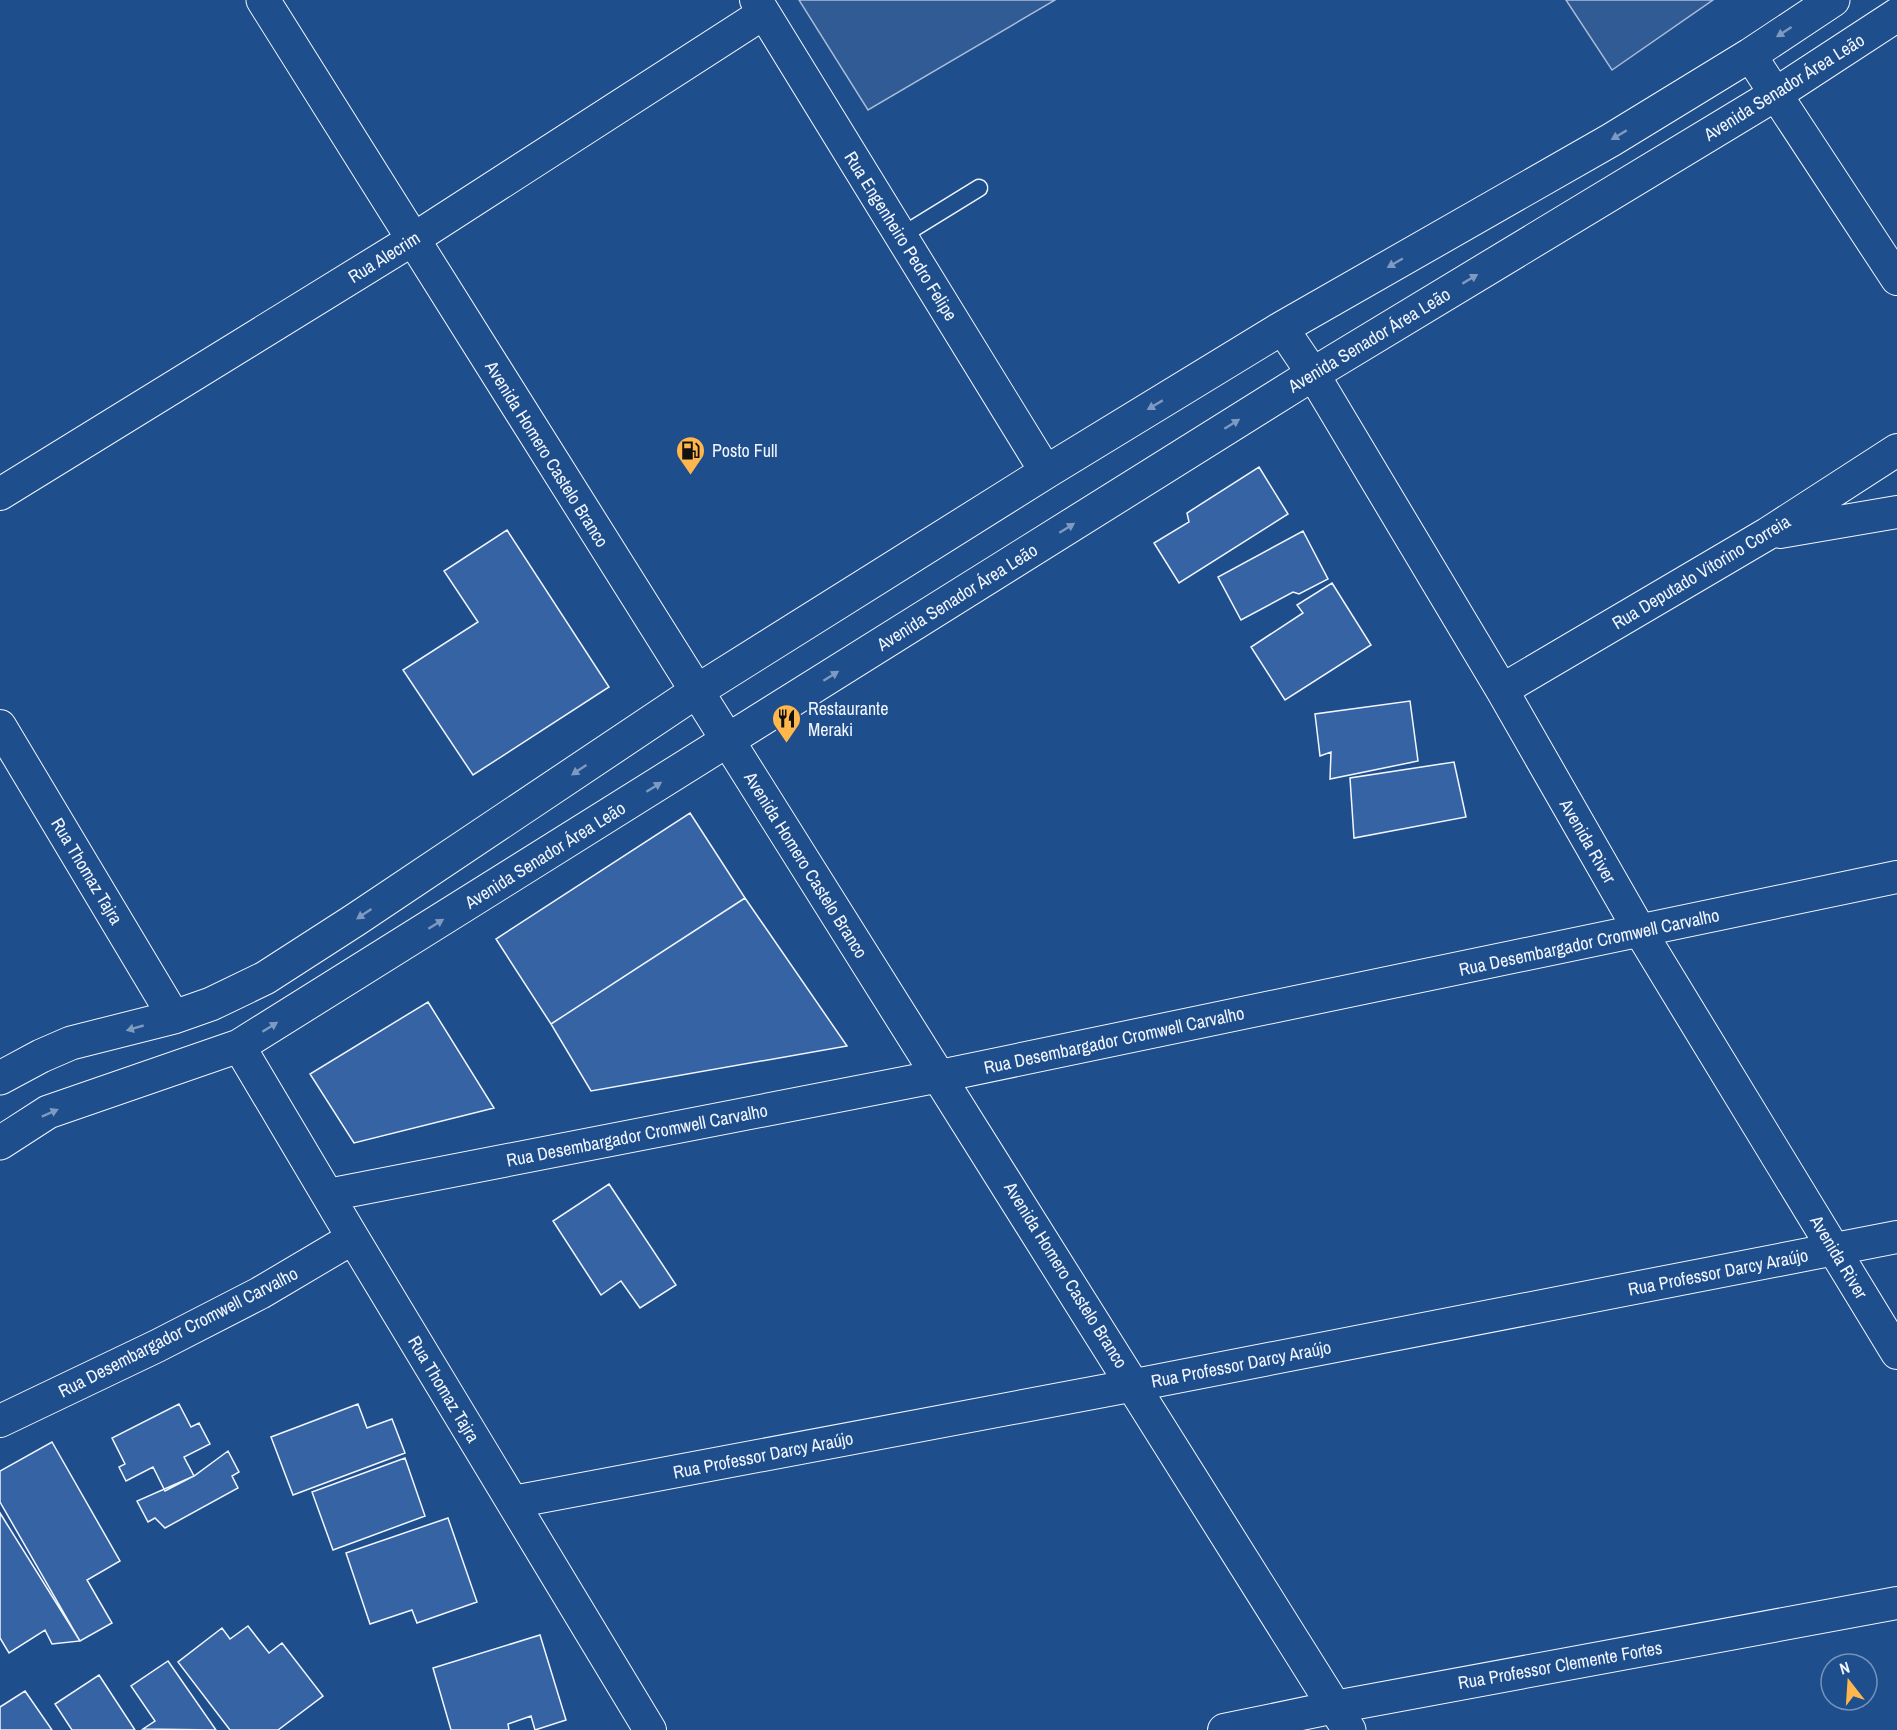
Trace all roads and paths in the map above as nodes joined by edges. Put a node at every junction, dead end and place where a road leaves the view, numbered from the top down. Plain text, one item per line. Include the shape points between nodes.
1 (263, 0) edge
2 (1833, 0) edge
3 (760, 6) edge
4 (1897, 15) edge
5 (1750, 55) junction
6 (1776, 94) junction
7 (979, 188) dead end
8 (902, 236) junction
9 (412, 240) junction
10 (1897, 279) edge
11 (1282, 328) junction
12 (1313, 374) junction
13 (1897, 450) edge
14 (1046, 472) junction
15 (0, 494) edge
16 (1897, 512) edge
17 (1767, 534) junction
18 (1502, 690) junction
19 (697, 691) junction
20 (0, 726) edge
21 (728, 741) junction
22 (1897, 877) edge
23 (1640, 932) junction
24 (174, 1017) junction
25 (239, 1046) junction
26 (940, 1076) junction
27 (0, 1078) edge
28 (0, 1143) edge
29 (328, 1194) junction
30 (1897, 1237) edge
31 (353, 1238) junction
32 (1834, 1249) junction
33 (1897, 1353) edge
34 (1136, 1385) junction
35 (0, 1421) edge
36 (513, 1502) junction
37 (1897, 1603) edge
38 (1342, 1719) edge
39 (649, 1730) edge
40 (1224, 1730) edge

1 - 9 street, Avenida Homero Castelo Branco
2 -> 5 street
3 - 8 street, Rua Engenheiro Pedro Felipe
3 - 9 street, Rua Alecrim
4 - 6 street, Avenida Senador Área Leão
5 - 6 street
5 -> 11 street via 1611,140
6 - 10 street
12 -> 6 street, Avenida Senador Área Leão
7 - 8 lane
8 - 14 street, Rua Engenheiro Pedro Felipe
9 - 15 street, Rua Alecrim
9 - 19 street, Avenida Homero Castelo Branco
11 - 12 street, Avenida River
11 -> 14 street
12 - 18 street, Avenida River
21 -> 12 street, Avenida Senador Área Leão
13 - 17 street, Rua Deputado Vitorino Correia
14 - 19 street
16 - 17 street
17 - 18 street, Rua Deputado Vitorino Correia
18 - 23 street, Avenida River
19 - 21 street, Avenida Homero Castelo Branco
19 -> 24 street via 264,978
20 - 24 street, Rua Thomaz Tajra
25 -> 21 street, Avenida Senador Área Leão
21 - 26 street, Avenida Homero Castelo Branco
22 - 23 street, Rua Desembargador Cromwell Carvalho
23 - 26 street, Rua Desembargador Cromwell Carvalho
23 - 32 street, Avenida River
24 -> 27 street via 71,1043
28 -> 25 street, Avenida Senador Área Leão via 48,1113
25 - 29 street, Rua Thomaz Tajra
26 - 29 street, Rua Desembargador Cromwell Carvalho
26 - 34 street, Avenida Homero Castelo Branco
29 - 31 street, Rua Thomaz Tajra
30 - 32 street, Rua Professor Darcy Araújo
31 - 35 street, Rua Desembargador Cromwell Carvalho via 260,1293
31 - 36 street, Rua Thomaz Tajra
32 - 33 street, Avenida River
32 - 34 street, Rua Professor Darcy Araújo
34 - 36 street, Rua Professor Darcy Araújo
34 - 38 street, Avenida Homero Castelo Branco
36 - 39 street, Rua Thomaz Tajra
37 - 38 street, Rua Professor Clemente Fortes
38 - 40 street, Rua Professor Clemente Fortes

